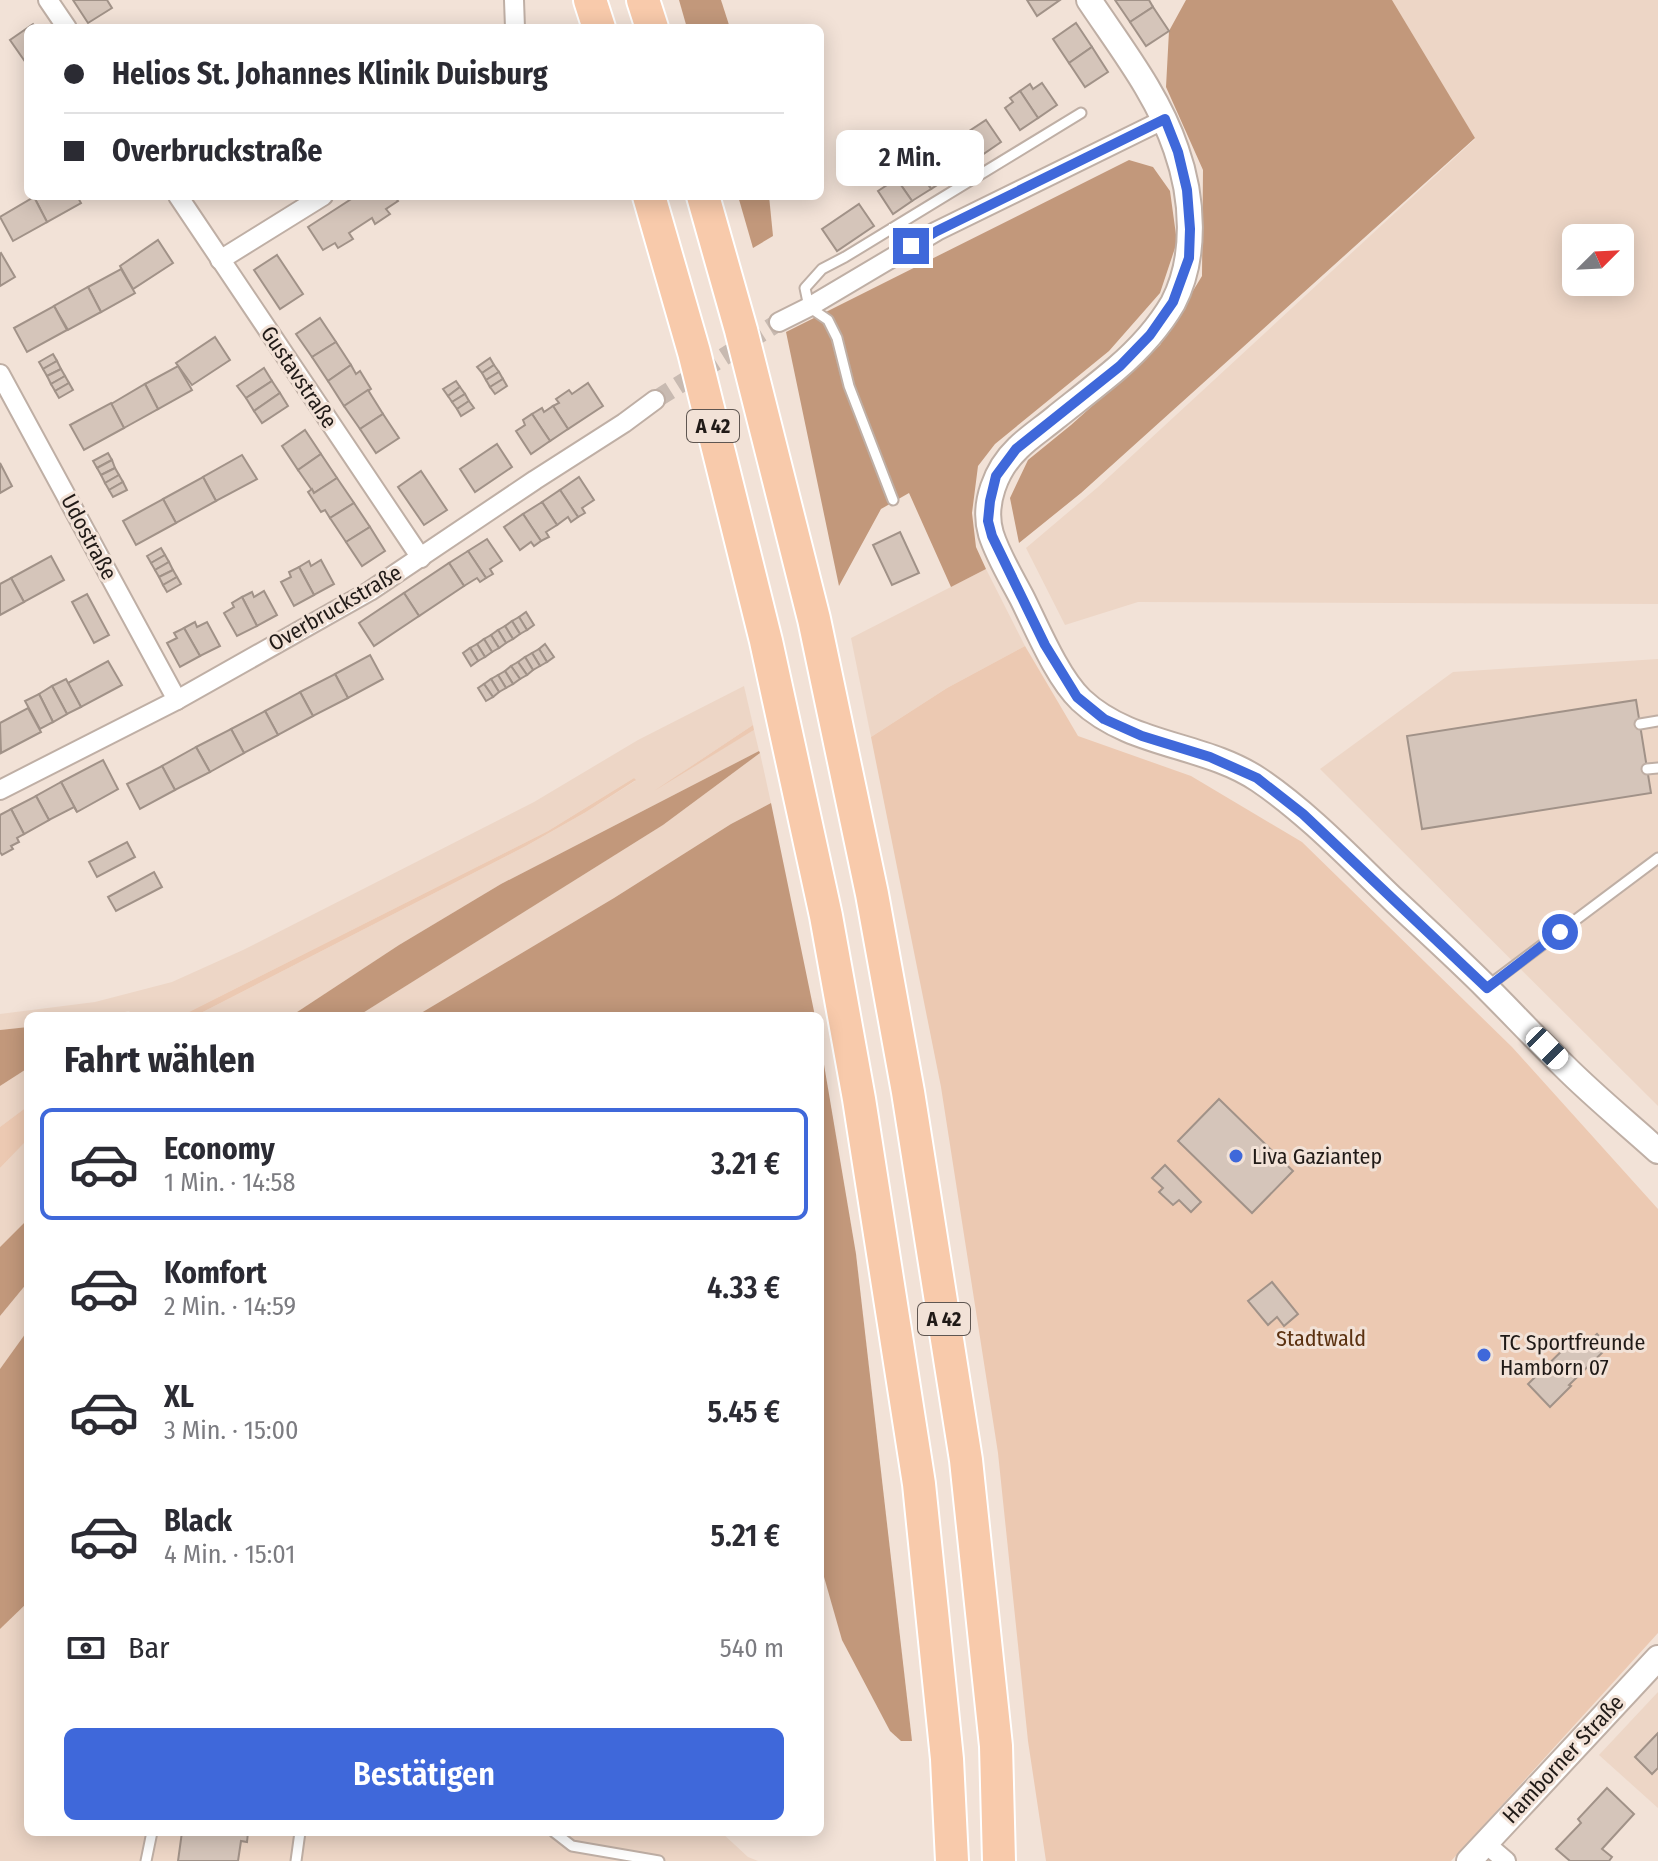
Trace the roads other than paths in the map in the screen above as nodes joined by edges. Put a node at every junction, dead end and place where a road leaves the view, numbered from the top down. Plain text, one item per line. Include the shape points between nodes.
1 (48, 0) edge
2 (514, 0) edge
3 (590, 0) edge
4 (643, 0) edge
5 (1089, 0) edge
6 (64, 24) edge
7 (515, 24) edge
8 (598, 24) edge
9 (651, 24) edge
10 (1081, 113) dead end
11 (1165, 119) junction
12 (181, 200) edge
13 (317, 200) edge
14 (650, 200) edge
15 (704, 200) edge
16 (220, 260) junction
17 (809, 307) junction
18 (779, 322) tunnel mouth
19 (0, 374) edge
20 (655, 400) tunnel mouth
21 (893, 500) dead end
22 (421, 558) junction
23 (177, 700) junction
24 (1658, 721) edge
25 (1640, 724) dead end
26 (0, 790) edge
27 (1658, 858) edge
28 (1487, 988) junction
29 (1658, 1151) edge
30 (1658, 1658) edge
31 (151, 1836) edge
32 (299, 1836) edge
33 (559, 1836) edge
34 (1477, 1852) edge
35 (146, 1861) edge
36 (296, 1861) edge
37 (659, 1861) edge
38 (952, 1861) edge
39 (999, 1861) edge
40 (1506, 1861) edge

1 - 6 street
2 - 7 street
3 - 8 highway
4 - 9 highway
5 - 11 street
10 - 17 lane via 822,269 805,288
11 - 17 street via 937,231
11 - 28 street via 1187,190 1190,229 1189,258 1173,302 1120,366 1016,449 996,476 988,521 992,536 1045,645 1077,697 1104,719 1257,778 1303,814
12 - 16 street, Gustavstraße
13 - 16 street
14 - 38 highway, A 42 via 766,641 826,916 919,1484
15 - 39 highway, A 42 via 814,619 908,1092 966,1460 996,1746
16 - 22 street, Gustavstraße
17 - 18 street
17 - 21 lane via 828,320 837,338 849,386
19 - 23 street, Udostraße
20 - 22 street, Overbruckstraße
22 - 23 street, Overbruckstraße
23 - 26 street, Overbruckstraße
24 - 25 lane
27 - 28 lane
28 - 29 street
30 - 34 street, Hamborner Straße
31 - 35 lane
32 - 36 lane
33 - 37 lane via 572,1846
34 - 40 street

